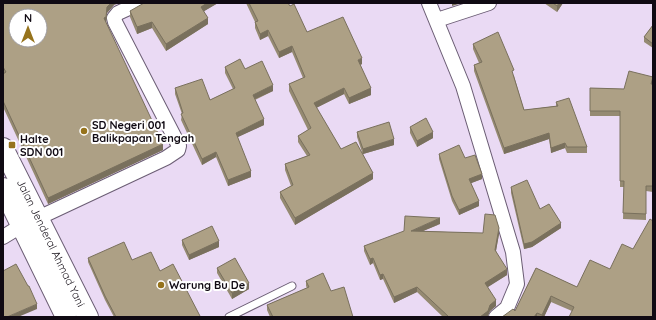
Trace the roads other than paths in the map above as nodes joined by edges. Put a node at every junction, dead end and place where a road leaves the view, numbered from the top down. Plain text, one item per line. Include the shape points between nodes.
1 (140, 3) edge
2 (429, 3) edge
3 (489, 3) edge
4 (437, 20) junction
5 (3, 148) edge
6 (3, 188) edge
7 (30, 222) junction
8 (3, 237) edge
9 (292, 286) dead end
10 (66, 317) edge
11 (88, 317) edge
12 (229, 317) edge
13 (496, 317) edge

1 - 7 street via 118,13 114,18 115,22 177,142 178,150
2 - 4 street
3 - 4 street
4 - 13 street via 463,86 513,252 517,284 507,308
5 - 7 main road, Jalan Jenderal Ahmad Yani
6 - 7 main road, Jalan Jenderal Ahmad Yani
7 - 8 street
7 - 10 main road, Jalan Jenderal Ahmad Yani
7 - 11 main road, Jalan Jenderal Ahmad Yani
9 - 12 lane

